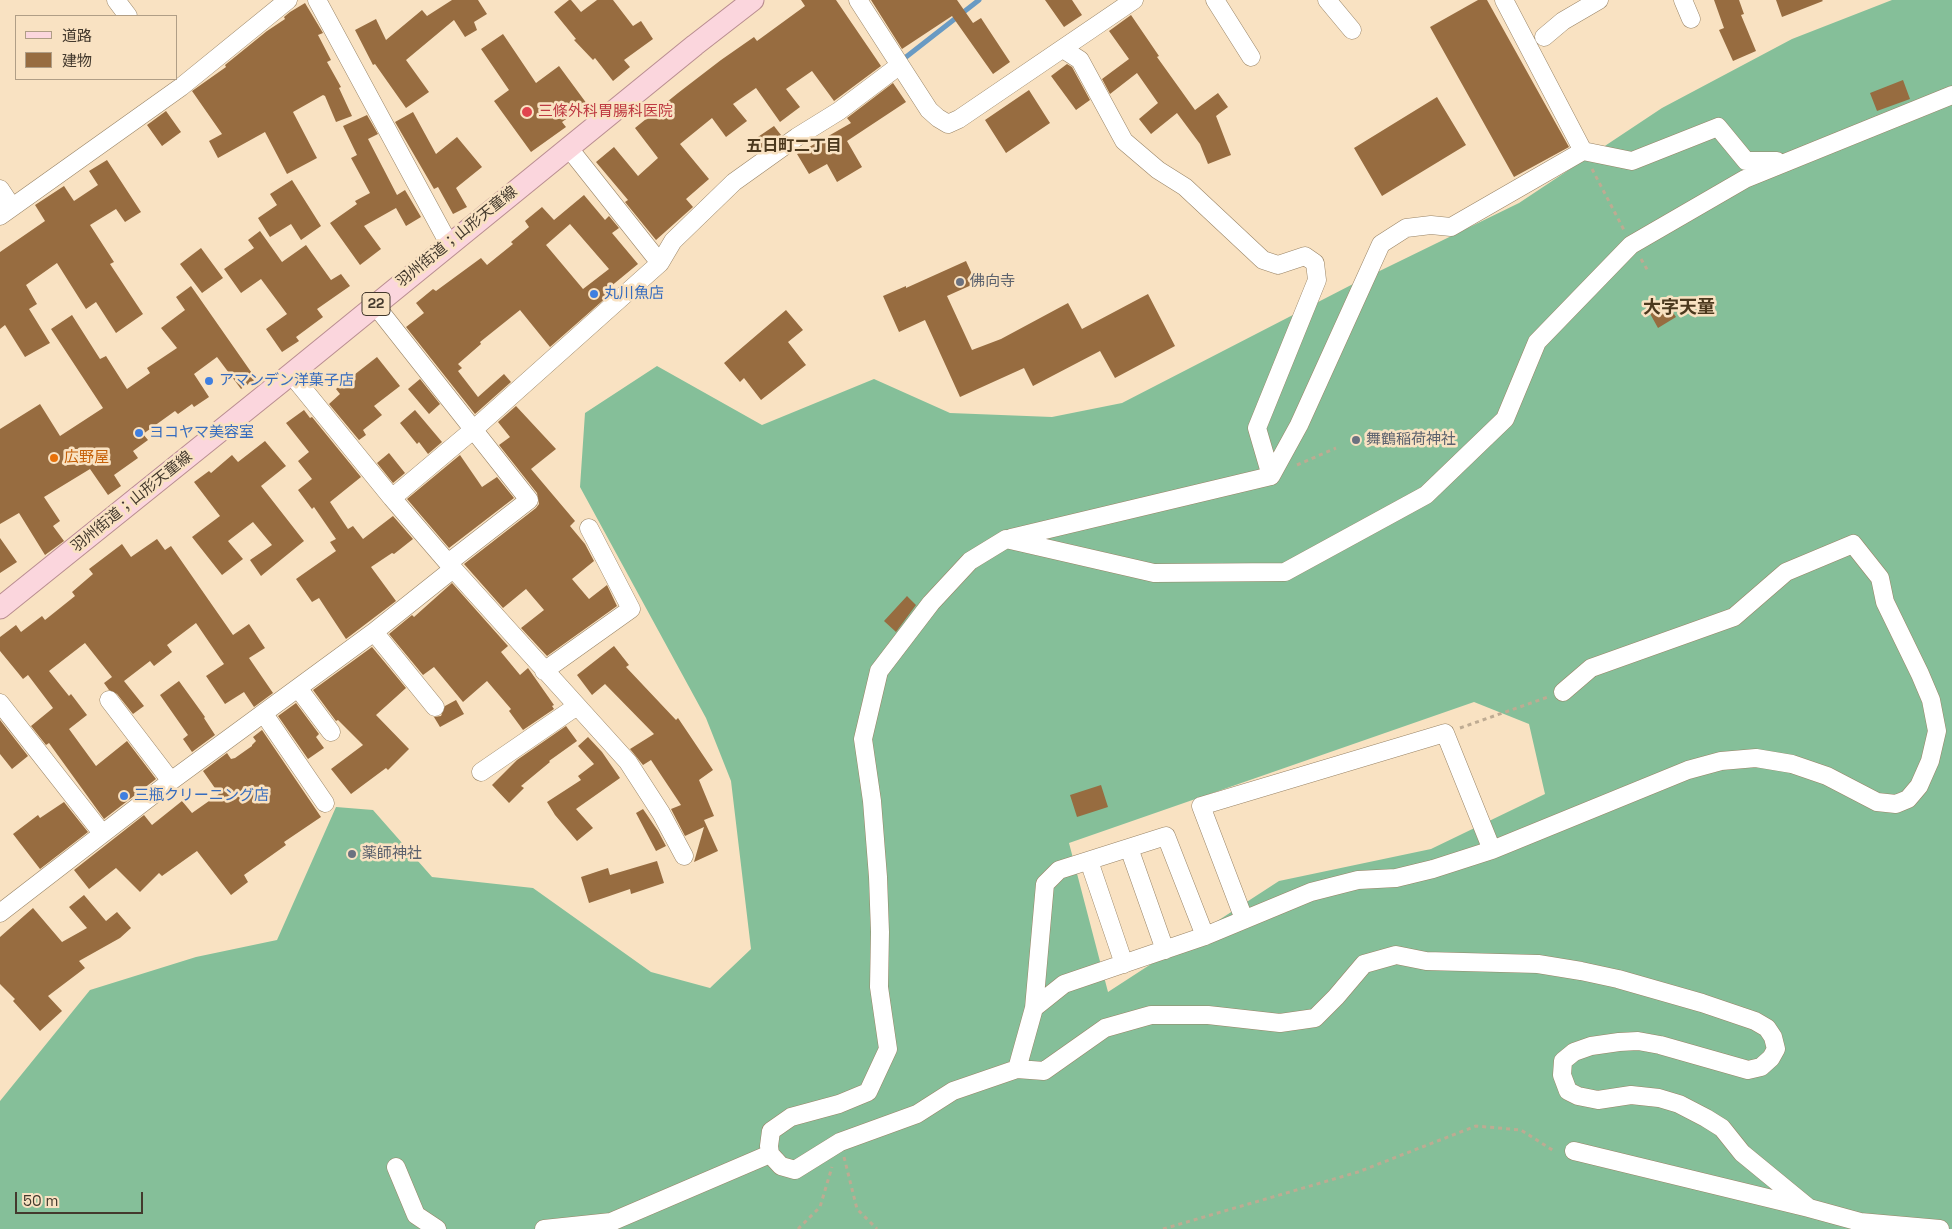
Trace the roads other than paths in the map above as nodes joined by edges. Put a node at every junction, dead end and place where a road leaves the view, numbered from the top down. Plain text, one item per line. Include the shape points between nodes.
1 (116, 0) edge
2 (288, 0) edge
3 (318, 0) edge
4 (753, 0) edge
5 (858, 0) edge
6 (1134, 0) edge
7 (1215, 0) edge
8 (1326, 0) edge
9 (1504, 0) edge
10 (1599, 0) edge
11 (1683, 0) edge
12 (127, 15) edge
13 (1691, 20) dead end
14 (1352, 30) dead end
15 (1544, 37) dead end
16 (1063, 49) junction
17 (1251, 57) dead end
18 (900, 65) junction
19 (178, 83) edge
20 (1952, 95) edge
21 (568, 148) junction
22 (1583, 151) junction
23 (1787, 161) junction
24 (0, 189) edge
25 (6, 211) edge
26 (449, 244) junction
27 (660, 262) junction
28 (375, 305) junction
29 (291, 374) junction
30 (473, 430) junction
31 (1271, 476) junction
32 (392, 498) junction
33 (589, 528) dead end
34 (1006, 539) junction
35 (450, 566) junction
36 (0, 608) edge
37 (374, 632) junction
38 (544, 672) junction
39 (298, 688) junction
40 (1563, 692) road end
41 (109, 700) dead end
42 (0, 703) edge
43 (577, 706) junction
44 (435, 707) dead end
45 (264, 714) junction
46 (331, 732) dead end
47 (481, 772) dead end
48 (171, 781) junction
49 (325, 803) dead end
50 (102, 833) junction
51 (1129, 848) junction
52 (1492, 850) junction
53 (684, 856) dead end
54 (1088, 861) junction
55 (0, 913) edge
56 (1244, 919) junction
57 (1205, 936) junction
58 (1165, 950) junction
59 (1124, 964) junction
60 (1034, 1008) junction
61 (1017, 1069) junction
62 (1574, 1151) dead end
63 (770, 1154) junction
64 (396, 1167) dead end
65 (1809, 1208) junction
66 (437, 1229) edge
67 (544, 1229) edge
68 (1940, 1229) edge

1 - 12 street
2 - 19 street
3 - 26 street
4 - 21 main road, 羽州街道；山形天童線 / 22
5 - 18 street
6 - 16 street
7 - 17 street
8 - 14 street
9 - 22 street
10 - 15 street via 1563,21
11 - 13 street
16 - 18 street via 948,124 929,110
16 - 31 street via 1080,60 1124,141 1158,170 1185,187 1263,260 1278,266 1305,256 1315,263 1317,280 1258,428
18 - 27 street via 734,182 673,241
19 - 25 street
20 - 23 street
21 - 26 main road, 羽州街道；山形天童線 / 22
21 - 27 street
22 - 23 street via 1632,161 1718,127 1746,162
22 - 31 street via 1451,227 1406,228 1380,244 1299,425
23 - 34 street via 1745,179 1631,245 1536,342 1505,419 1426,495 1285,572 1154,573
24 - 25 street
26 - 28 main road, 羽州街道；山形天童線 / 22
27 - 30 street
28 - 29 main road, 羽州街道；山形天童線 / 22
28 - 30 street
29 - 32 street
29 - 36 main road, 羽州街道；山形天童線 / 22
30 - 32 street
30 - 35 street via 529,500
31 - 34 street
32 - 35 street
33 - 38 street via 631,609
34 - 63 street via 970,561 931,603 879,671 863,739 872,801 878,877 879,987 888,1049 868,1092 791,1117 771,1131
35 - 37 street
35 - 38 street
37 - 39 street
37 - 44 street
38 - 43 street
39 - 45 street
39 - 46 street
40 - 52 street via 1591,668 1734,617 1786,572 1854,544 1880,578 1884,602 1931,700 1937,731 1930,761 1919,786 1908,798 1896,804 1877,802 1827,776 1792,764 1756,758 1721,761 1688,770
41 - 48 street
42 - 50 street
43 - 47 street
43 - 53 street via 628,762
45 - 48 street
45 - 49 street
48 - 50 street
50 - 55 street
51 - 54 street
51 - 57 street via 1166,836
51 - 58 street
52 - 56 street via 1396,878 1358,880 1332,886
52 - 56 street via 1445,733 1201,806
54 - 59 street
54 - 60 street via 1059,870 1045,884
56 - 57 street
57 - 58 street
58 - 59 street
59 - 60 street via 1064,984
60 - 61 street
61 - 63 street via 952,1091 917,1114 840,1142 795,1170 781,1166
61 - 65 street via 1044,1071 1105,1028 1151,1015 1208,1015 1280,1023 1315,1018 1364,964 1396,955 1426,961 1547,965 1618,979 1702,1003 1767,1028 1776,1049 1762,1067 1748,1070 1638,1041 1592,1046 1574,1052 1563,1061 1562,1075 1568,1091 1578,1096 1598,1100 1631,1095 1659,1098 1688,1109 1722,1128 1742,1153
62 - 65 street
63 - 67 street via 611,1222
64 - 66 street via 416,1215
65 - 68 street via 1860,1222

